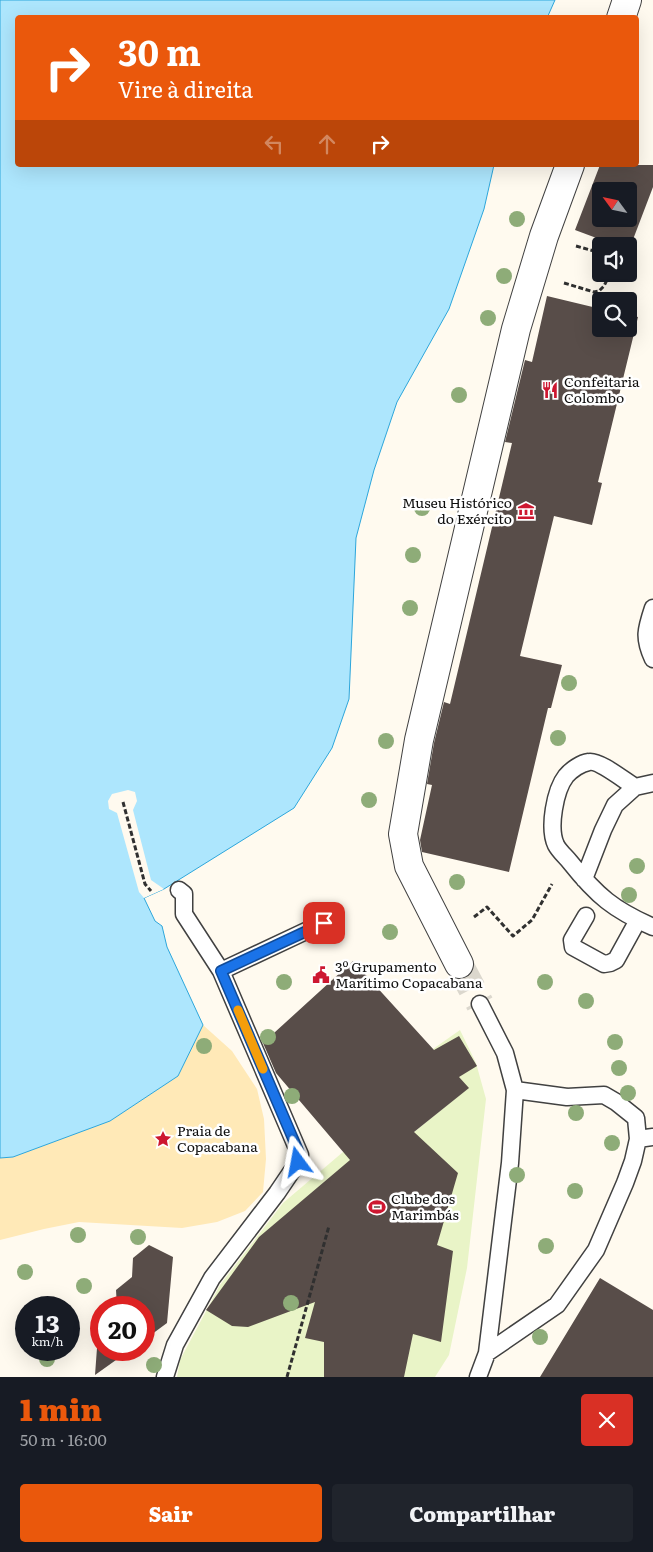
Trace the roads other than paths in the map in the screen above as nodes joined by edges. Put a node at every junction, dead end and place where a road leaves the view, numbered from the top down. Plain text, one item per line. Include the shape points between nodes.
1 (627, 0) edge
2 (622, 15) edge
3 (569, 167) edge
4 (653, 608) edge
5 (653, 659) edge
6 (653, 783) edge
7 (635, 787) junction
8 (584, 879) junction
9 (179, 890) road end
10 (586, 916) dead end
11 (638, 920) junction
12 (324, 923) dead end
13 (653, 927) edge
14 (459, 964) tunnel mouth
15 (221, 971) junction
16 (480, 1004) tunnel mouth
17 (515, 1090) junction
18 (646, 1138) edge
19 (487, 1353) junction
20 (165, 1377) edge
21 (478, 1377) edge

1 - 2 street
3 - 14 street via 516,329 419,740 403,834 409,866
4 - 5 lane via 646,632 646,642
6 - 7 lane
7 - 8 lane via 615,805
7 - 8 lane via 597,763 590,762 577,767 560,786 552,828 556,845
8 - 11 lane via 613,907
9 - 15 lane via 184,894 184,914
10 - 11 lane via 572,940 573,947 604,964 616,960
11 - 13 lane
12 - 15 lane
15 - 20 lane via 300,1155 277,1193 212,1278 175,1345
16 - 17 lane via 505,1053
17 - 18 lane via 604,1096 636,1118
17 - 19 lane via 510,1163
18 - 19 lane via 596,1250 557,1305
19 - 21 lane

